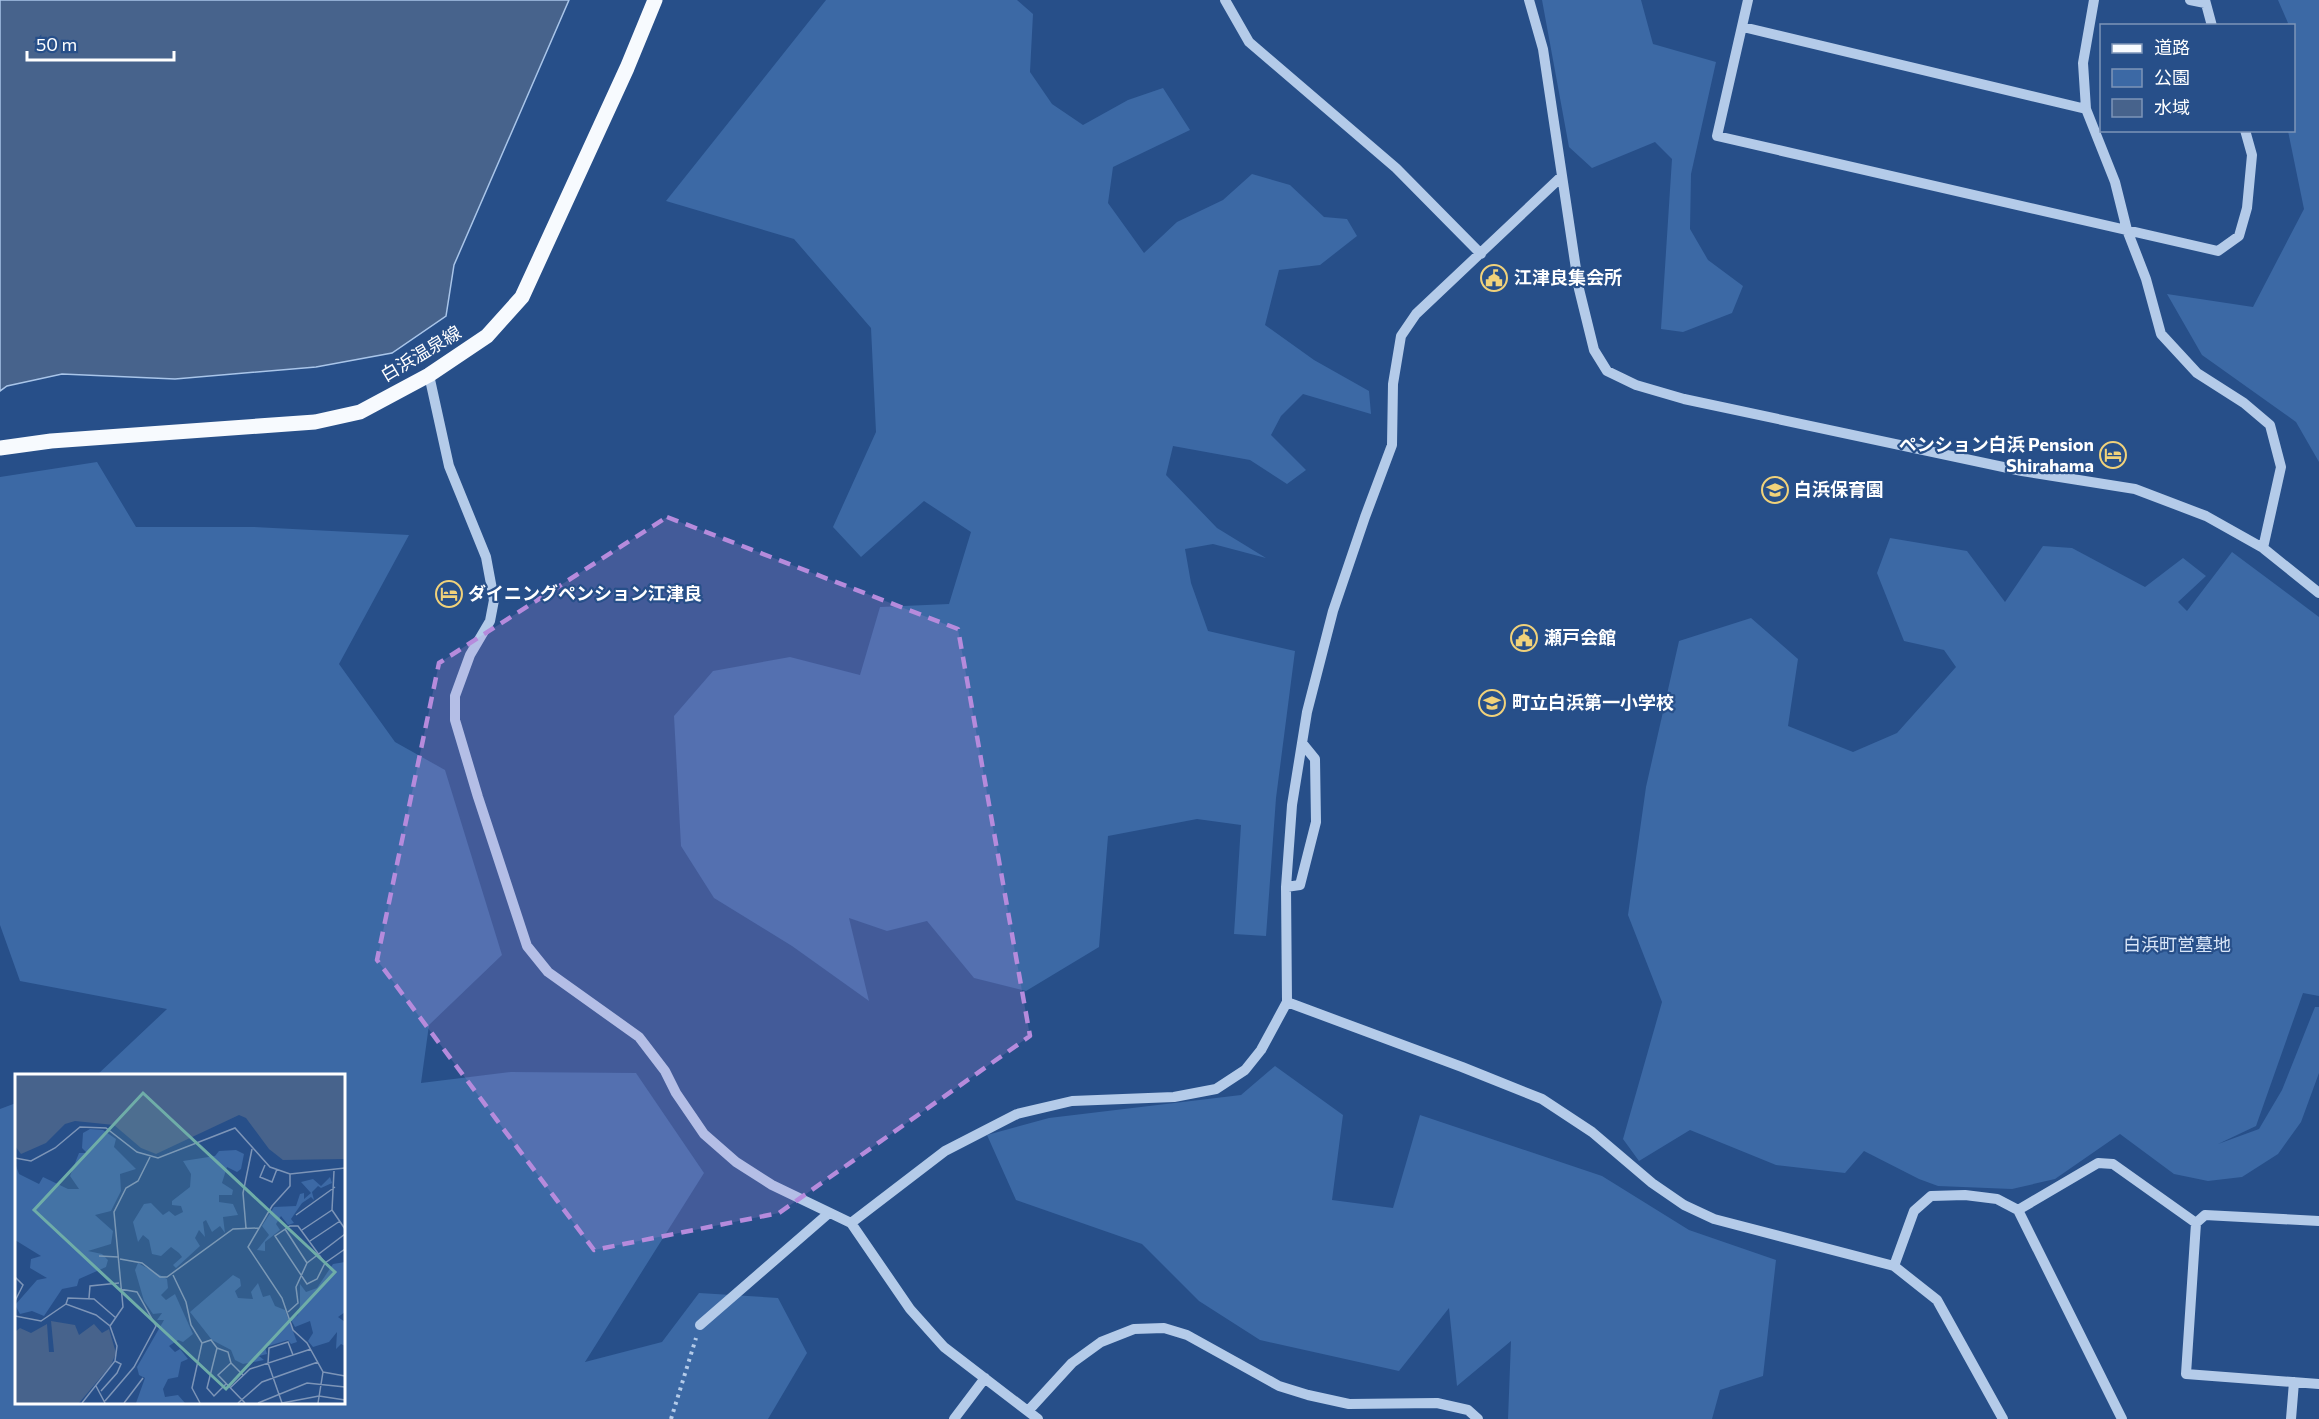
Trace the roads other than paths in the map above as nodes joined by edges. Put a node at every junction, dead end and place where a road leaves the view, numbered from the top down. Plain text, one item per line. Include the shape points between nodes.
1 (655, 0) edge
2 (1225, 0) edge
3 (1529, 0) edge
4 (1748, 0) edge
5 (2094, 0) edge
6 (2190, 0) edge
7 (2205, 1) edge
8 (2211, 24) edge
9 (1743, 27) junction
10 (2086, 109) junction
11 (2246, 132) edge
12 (1561, 177) junction
13 (2127, 230) junction
14 (1481, 254) junction
15 (429, 375) junction
16 (0, 448) edge
17 (2263, 548) junction
18 (2319, 593) edge
19 (1302, 743) junction
20 (1286, 887) junction
21 (1287, 1002) junction
22 (2018, 1210) junction
23 (829, 1213) junction
24 (2319, 1221) edge
25 (851, 1223) junction
26 (2196, 1223) junction
27 (1894, 1266) junction
28 (700, 1325) road end
29 (985, 1378) junction
30 (2294, 1382) junction
31 (2319, 1384) edge
32 (1028, 1411) junction
33 (954, 1419) edge
34 (1038, 1419) edge
35 (1478, 1419) edge
36 (2003, 1419) edge
37 (2122, 1419) edge
38 (2291, 1419) edge

1 - 15 main road, 白浜温泉線 via 522,297 487,336
2 - 14 street via 1249,42 1396,168
3 - 12 street via 1543,49
4 - 9 street
5 - 10 street via 2083,63
6 - 7 street
7 - 8 street
9 - 10 street
9 - 13 street via 1717,136
10 - 13 street via 2115,182
11 - 13 street via 2252,155 2247,208 2239,236 2218,251
12 - 14 street
12 - 17 street via 1579,289 1594,350 1607,370 1636,385 1684,399 2022,471 2135,489 2206,516
13 - 17 street via 2161,334 2197,373 2270,425 2281,466
14 - 19 street via 1416,314 1401,336 1393,384 1392,445 1334,610
15 - 16 main road, 白浜温泉線 via 360,412 315,422
15 - 23 street via 449,466 486,557 494,600 490,621 470,655 455,696 455,720 527,946 548,972 639,1037 704,1134 736,1162 772,1185
17 - 18 street
19 - 20 street via 1292,805
19 - 20 street via 1315,759 1316,822 1300,885
20 - 21 street
21 - 25 street via 1261,1050 1245,1070 1216,1089 1174,1097 1072,1101 1017,1114 945,1151
21 - 27 street via 1542,1099 1592,1132 1652,1183 1714,1219
22 - 26 street via 2098,1163 2113,1164
22 - 27 street via 1998,1198 1931,1196 1914,1211
22 - 37 street
23 - 25 street
23 - 28 street
24 - 26 street via 2205,1215
25 - 29 street via 910,1309 944,1347
26 - 30 street via 2186,1374
27 - 36 street via 1937,1300
29 - 32 street
29 - 33 street
30 - 31 street
30 - 38 street
32 - 34 street
32 - 35 street via 1072,1363 1101,1342 1134,1329 1164,1328 1187,1335 1280,1386 1308,1395 1349,1404 1437,1403 1468,1410

